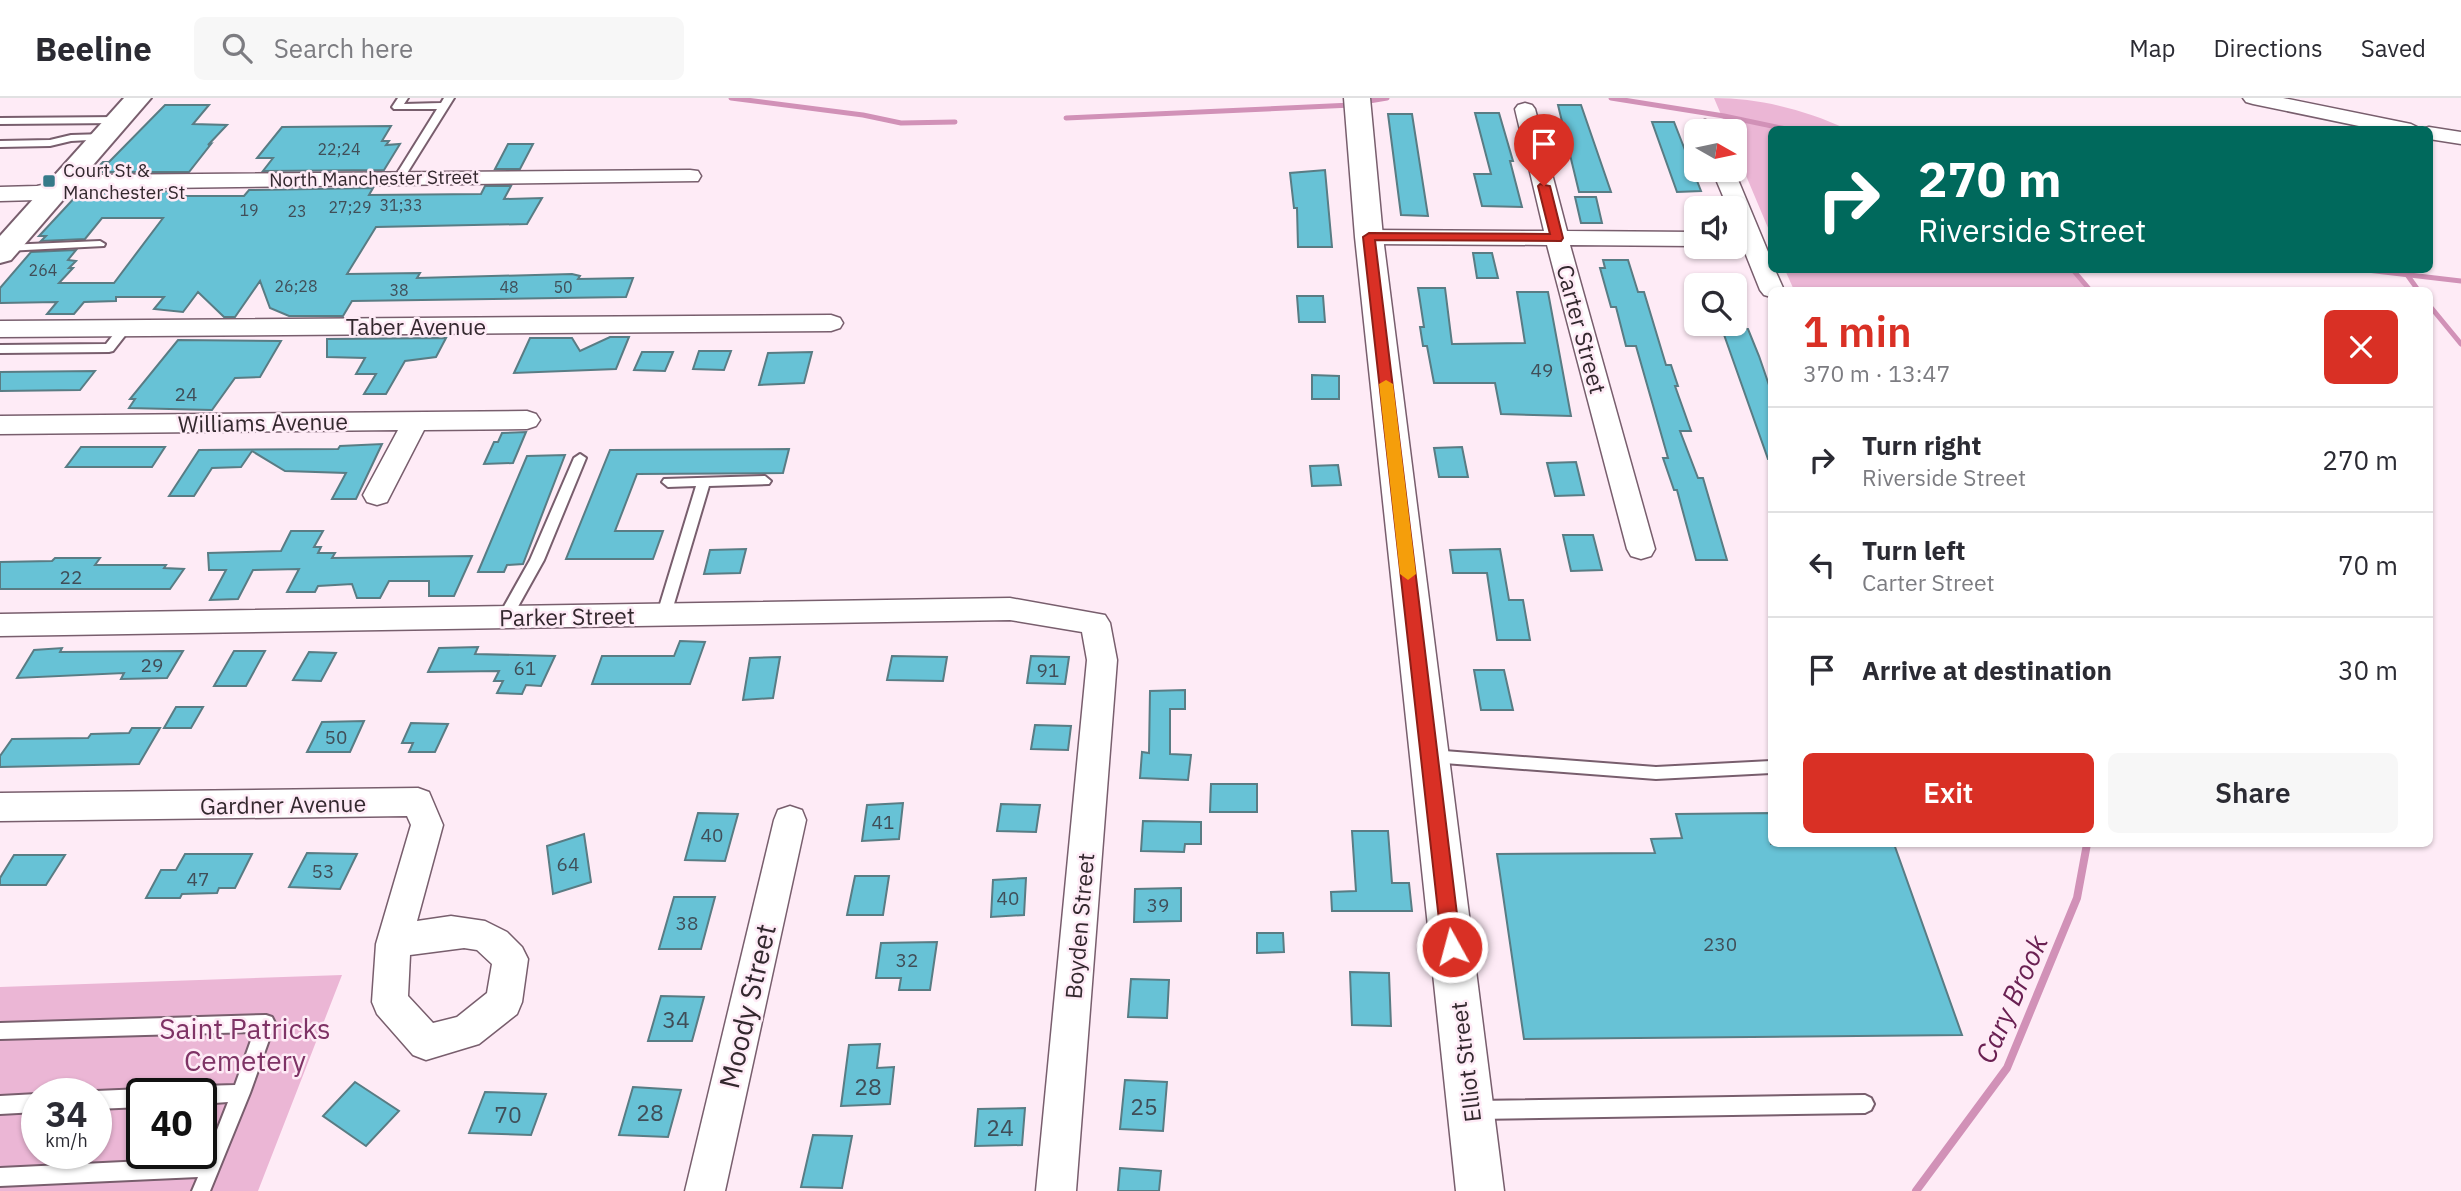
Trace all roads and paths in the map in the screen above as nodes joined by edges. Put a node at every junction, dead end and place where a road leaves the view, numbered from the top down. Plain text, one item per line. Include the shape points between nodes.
1 (138, 98) edge
2 (403, 98) edge
3 (2253, 98) edge
4 (446, 102) edge
5 (1357, 105) edge
6 (1525, 109) dead end
7 (0, 121) edge
8 (2391, 126) edge
9 (112, 129) junction
10 (2433, 134) edge
11 (2461, 138) edge
12 (0, 144) edge
13 (690, 176) dead end
14 (399, 178) junction
15 (59, 188) junction
16 (0, 194) edge
17 (1369, 237) junction
18 (1557, 238) junction
19 (1684, 239) edge
20 (100, 244) dead end
21 (1747, 246) edge
22 (3, 251) edge
23 (1770, 287) edge
24 (831, 323) dead end
25 (125, 328) junction
26 (2, 336) edge
27 (527, 420) dead end
28 (416, 421) junction
29 (0, 425) edge
30 (580, 458) dead end
31 (765, 481) dead end
32 (668, 482) dead end
33 (704, 482) junction
34 (377, 495) dead end
35 (1642, 549) dead end
36 (664, 614) junction
37 (505, 617) junction
38 (0, 625) edge
39 (1102, 660) joint
40 (1429, 756) junction
41 (1768, 767) edge
42 (0, 807) edge
43 (790, 820) dead end
44 (393, 944) dead end
45 (0, 1031) edge
46 (241, 1093) junction
47 (217, 1094) edge
48 (21, 1104) edge
49 (1865, 1104) dead end
50 (0, 1105) edge
51 (1471, 1111) junction
52 (217, 1152) edge
53 (169, 1169) edge
54 (210, 1169) edge
55 (0, 1177) edge
56 (201, 1191) edge
57 (705, 1191) edge
58 (1056, 1191) edge
59 (1480, 1191) edge

1 - 9 main road
2 - 4 lane via 397,107
3 - 8 street
4 - 14 lane
5 - 17 street, Elliot Street
6 - 18 street, Carter Street
7 - 9 lane
9 - 12 lane via 50,143
9 - 15 main road
10 - 11 street
13 - 14 street, North Manchester Street
14 - 15 street, North Manchester Street via 87,182
15 - 16 street, North Manchester Street
15 - 22 main road
17 - 18 street
17 - 40 street, Elliot Street
18 - 19 street
18 - 35 street, Carter Street
20 - 22 lane
21 - 23 street
24 - 25 street, Taber Avenue
25 - 26 street, Taber Avenue
25 - 26 lane via 108,348
27 - 28 street, Williams Avenue
28 - 29 street, Williams Avenue
28 - 34 street
30 - 37 lane via 537,560
31 - 33 lane
32 - 33 lane
33 - 36 lane
36 - 37 street, Parker Street
36 - 39 street, Parker Street via 1010,609 1095,623
37 - 38 street, Parker Street
39 - 58 street, Boyden Street
40 - 41 lane via 1656,773
40 - 51 street, Elliot Street
42 - 44 street, Gardner Avenue via 418,802 427,825
43 - 57 street, Moody Street
45 - 46 lane via 266,1023
46 - 47 lane
46 - 52 lane
48 - 50 lane
49 - 51 lane
51 - 59 street, Elliot Street
53 - 55 lane
54 - 56 lane

